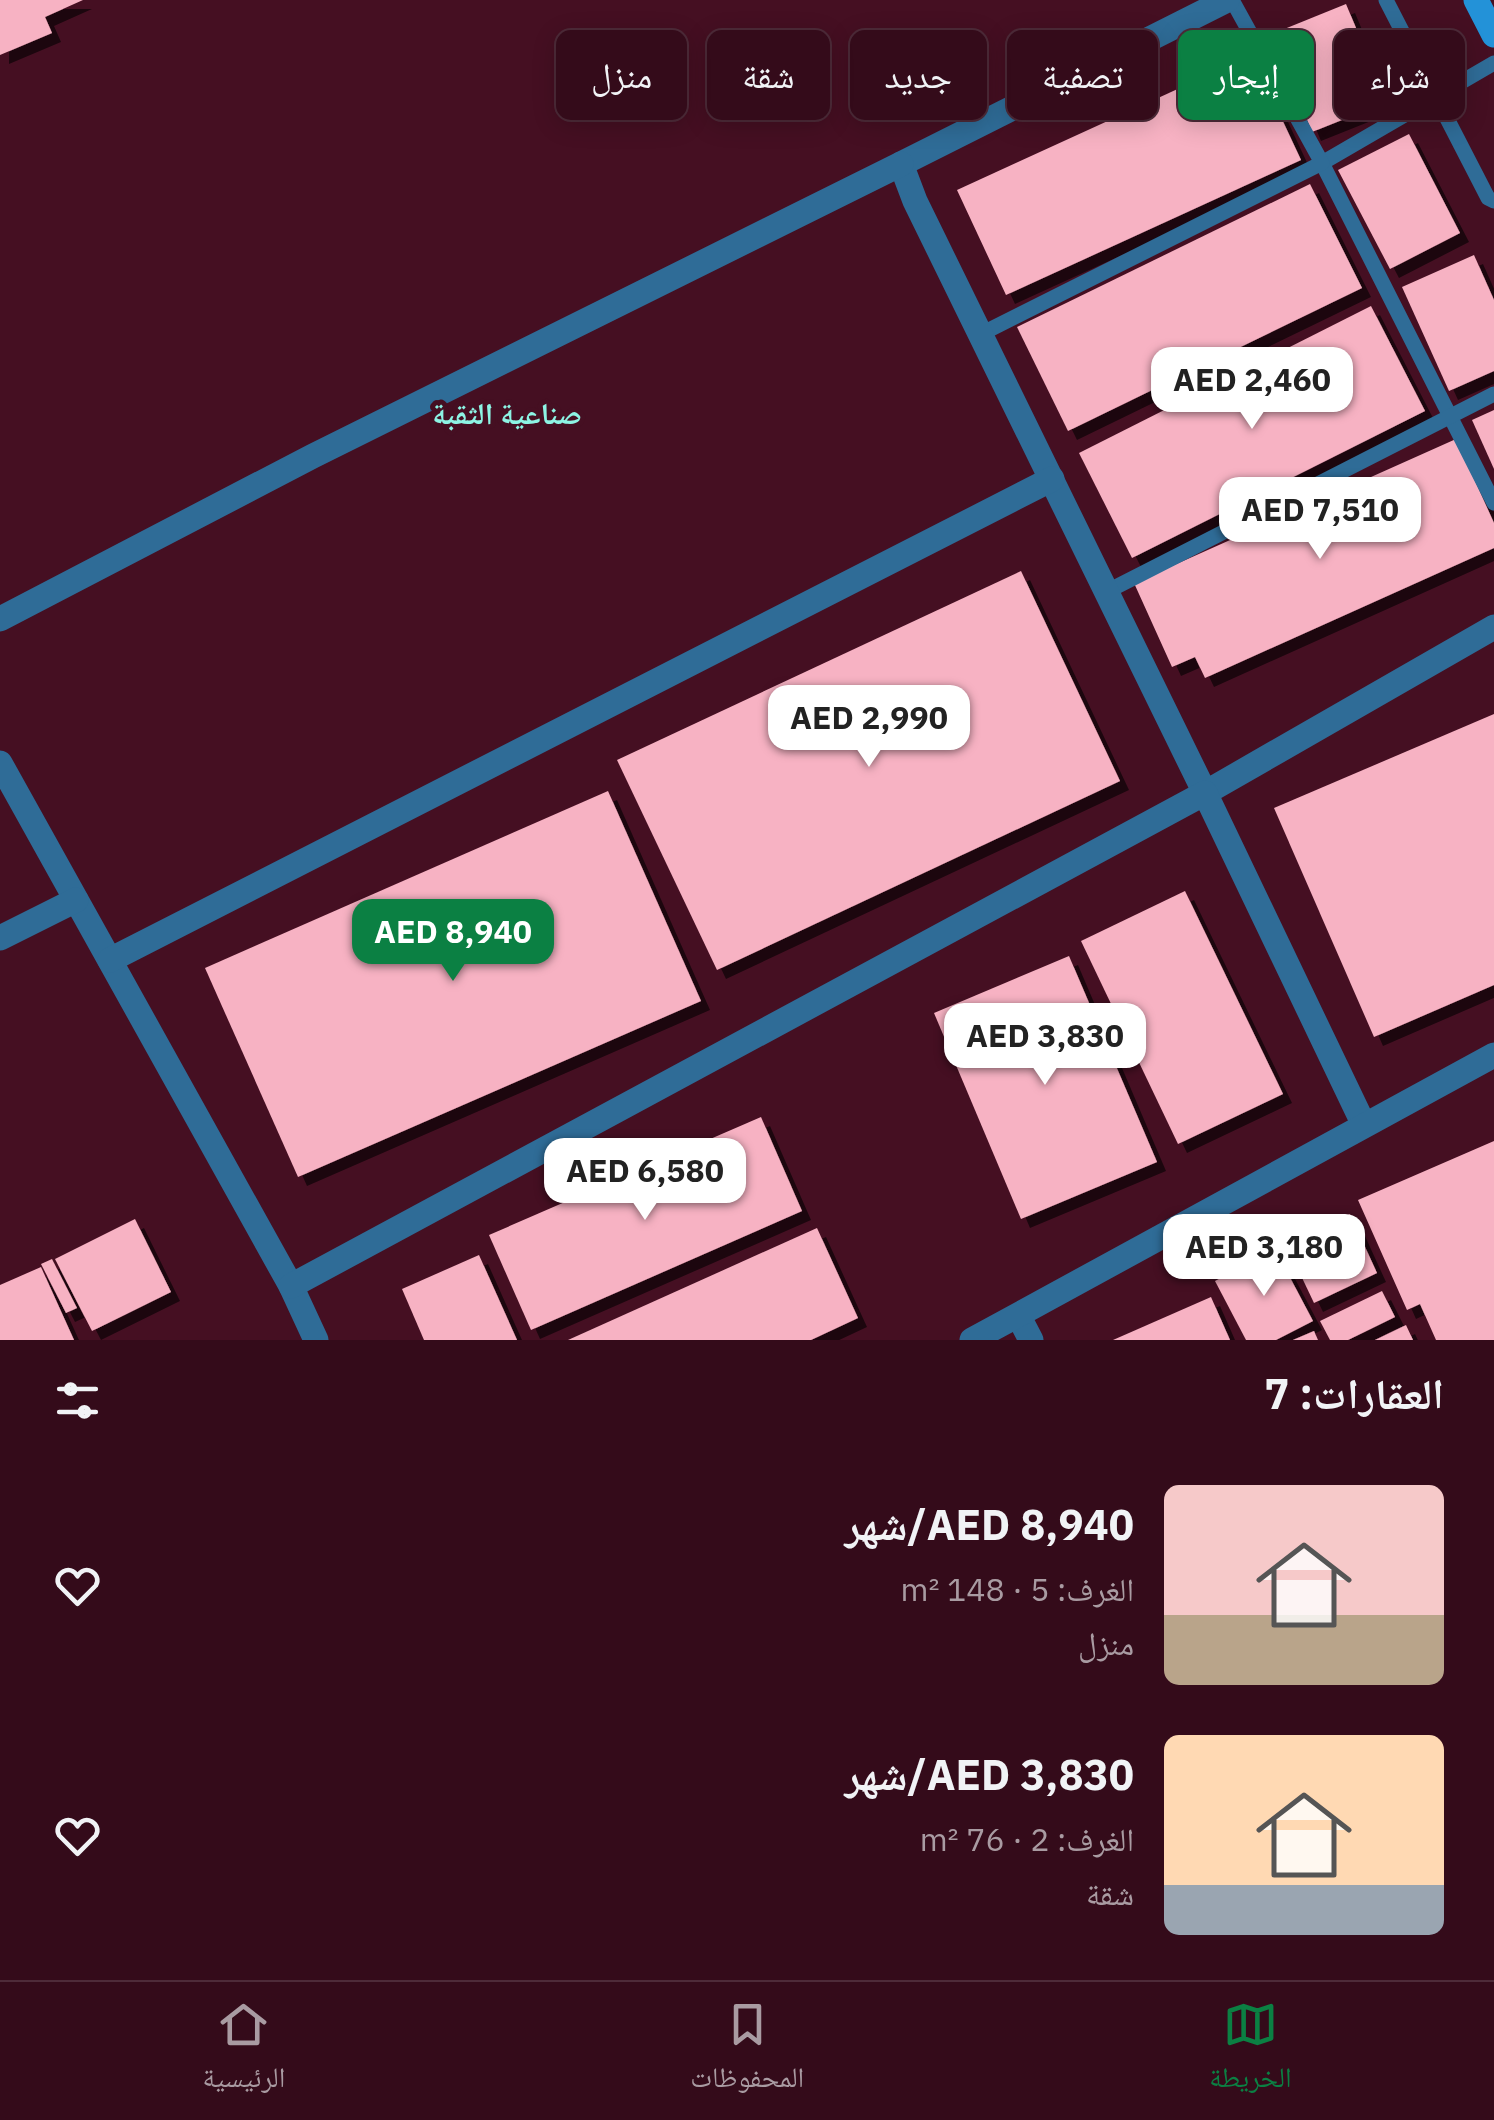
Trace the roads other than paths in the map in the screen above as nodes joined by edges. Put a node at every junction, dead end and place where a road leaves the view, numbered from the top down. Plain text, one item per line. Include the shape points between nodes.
1 (1230, 0) edge
2 (1386, 0) edge
3 (1476, 0) edge
4 (1402, 30) edge
5 (1494, 35) edge
6 (1494, 64) edge
7 (1465, 82) edge
8 (1400, 120) edge
9 (1449, 120) edge
10 (1322, 163) junction
11 (901, 164) junction
12 (1493, 203) edge
13 (981, 334) junction
14 (1494, 394) edge
15 (1448, 418) junction
16 (1052, 479) junction
17 (1494, 503) edge
18 (1104, 593) junction
19 (0, 619) edge
20 (1494, 627) edge
21 (0, 763) edge
22 (1205, 793) junction
23 (76, 900) junction
24 (0, 938) edge
25 (110, 960) junction
26 (1494, 1055) edge
27 (1363, 1123) junction
28 (292, 1286) junction
29 (1019, 1317) junction
30 (313, 1339) edge
31 (972, 1340) edge
32 (1031, 1340) edge

1 - 10 lane
1 - 11 street
2 - 4 lane
3 - 5 main road
6 - 7 lane
8 - 10 lane
9 - 12 lane
10 - 13 lane
10 - 15 lane
11 - 13 street
11 - 19 street
13 - 16 street
14 - 15 lane
15 - 17 lane
15 - 18 lane
16 - 18 street
16 - 25 street
18 - 22 street
20 - 22 street
21 - 23 street
22 - 27 street
22 - 28 street
23 - 24 street
23 - 25 street
25 - 28 street
26 - 27 street
27 - 29 street
28 - 30 street
29 - 31 street
29 - 32 street

